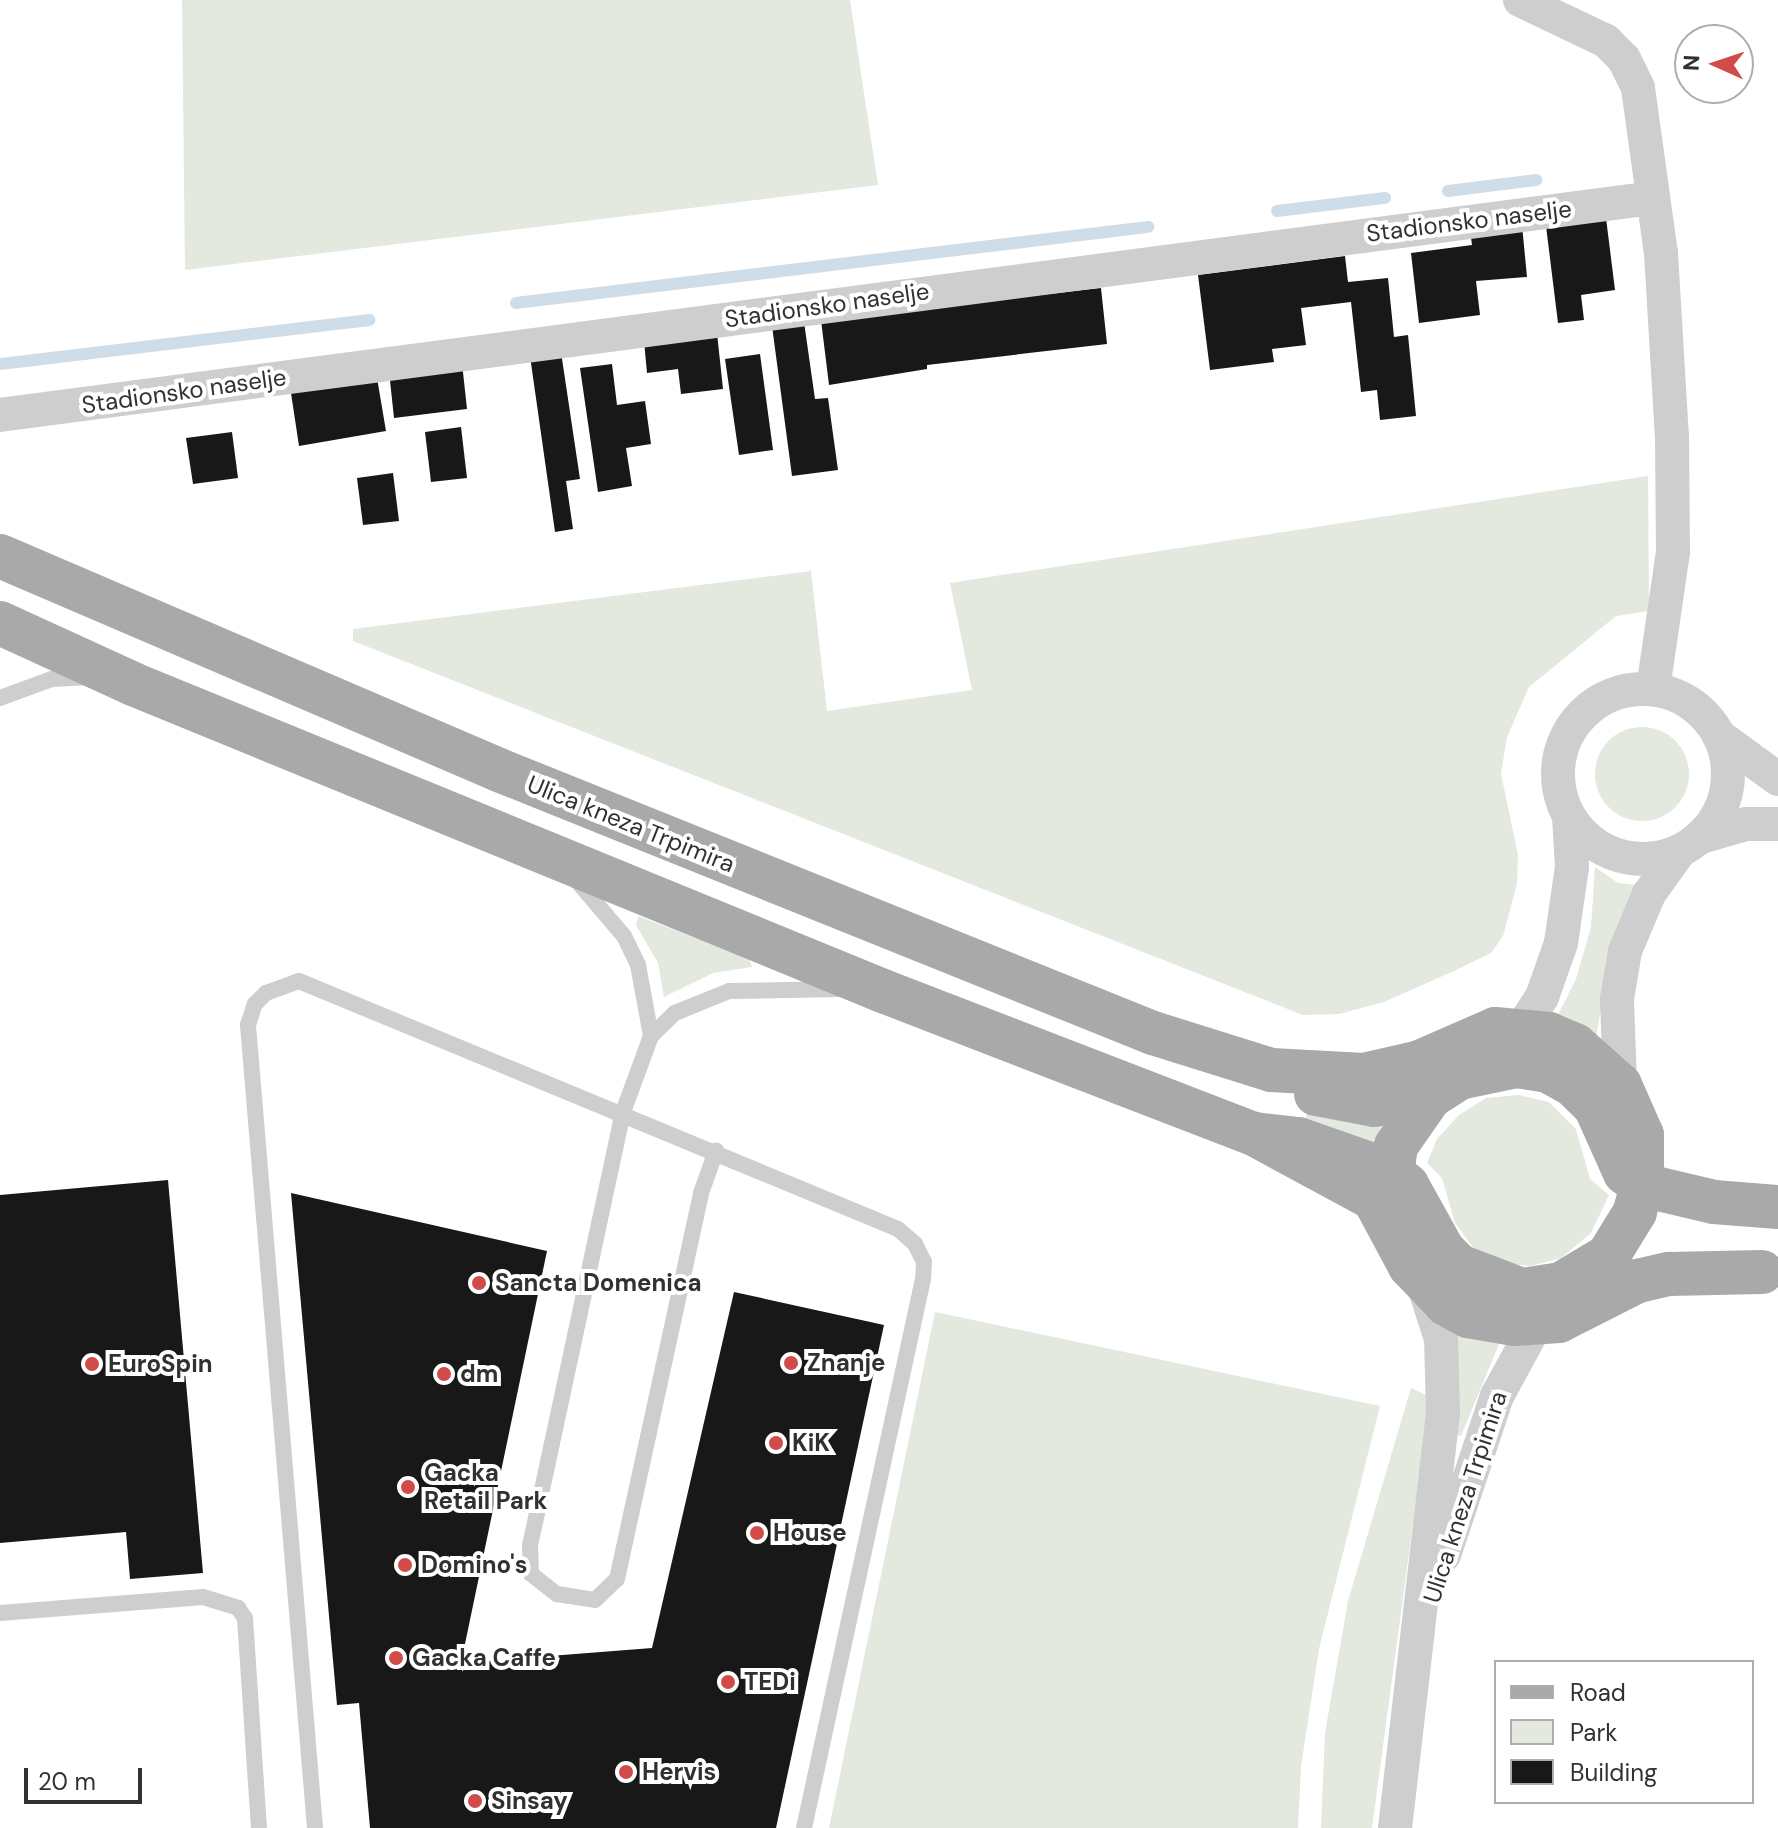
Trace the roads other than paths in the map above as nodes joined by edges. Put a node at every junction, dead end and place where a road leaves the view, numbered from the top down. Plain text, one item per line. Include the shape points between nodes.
1 (1520, 0) edge
2 (1653, 198) junction
3 (0, 415) edge
4 (0, 556) edge
5 (0, 623) edge
6 (133, 684) junction
7 (1653, 689) junction
8 (0, 698) edge
9 (1719, 736) junction
10 (1778, 779) edge
11 (1569, 817) junction
12 (1778, 824) edge
13 (1690, 844) junction
14 (539, 849) junction
15 (883, 991) junction
16 (1522, 1029) junction
17 (651, 1036) junction
18 (1487, 1068) junction
19 (1271, 1070) junction
20 (1620, 1085) junction
21 (1430, 1097) junction
22 (623, 1112) junction
23 (1254, 1134) junction
24 (1642, 1135) junction
25 (716, 1151) junction
26 (1390, 1171) junction
27 (1642, 1185) junction
28 (1774, 1206) edge
29 (1390, 1222) junction
30 (1608, 1256) junction
31 (1770, 1274) edge
32 (1423, 1282) junction
33 (1561, 1284) junction
34 (1534, 1323) junction
35 (0, 1613) edge
36 (1422, 1628) junction
37 (259, 1828) edge
38 (315, 1828) edge
39 (804, 1828) edge
40 (1395, 1828) edge

1 - 2 street via 1606,41 1624,59 1638,88
2 - 3 street, Stadionsko naselje
2 - 7 street via 1668,334 1673,552
4 - 19 main road, Ulica kneza Trpimira via 513,776 1153,1033
5 - 6 main road
6 - 8 lane via 85,677 52,679
6 - 14 main road
7 - 9 street via 1703,713
7 - 11 street via 1626,690 1601,699 1580,716 1565,739 1558,765 1559,792
9 - 10 street
9 - 13 street via 1727,762 1726,789 1718,815
11 - 13 street via 1585,837 1629,859
11 - 16 street via 1572,867 1561,943 1542,997
12 - 13 street via 1746,824
13 - 20 street via 1649,894 1625,951 1617,999
14 - 15 main road
14 - 17 lane via 574,877 624,936 646,994
15 - 17 lane via 729,991 675,1013
15 - 23 main road
16 - 18 street
16 - 19 main road via 1468,1037 1397,1070 1340,1075
16 - 20 main road via 1575,1045
17 - 22 lane
18 - 21 main road
18 - 27 main road via 1548,1071 1573,1085 1595,1106 1625,1173
19 - 21 main road via 1345,1103 1403,1103
20 - 24 main road
21 - 26 main road via 1411,1119
22 - 25 lane
22 - 25 lane via 529,1553 531,1574 557,1594 595,1600 617,1579 701,1193
22 - 38 lane via 322,986 283,983 255,1004 248,1025
23 - 26 main road via 1298,1139
23 - 29 main road via 1348,1181 1374,1199
24 - 27 main road
24 - 28 main road via 1670,1161
25 - 39 lane via 898,1229 915,1244 924,1262
26 - 29 main road
26 - 33 main road via 1407,1185 1443,1250 1459,1266 1522,1290
27 - 28 main road via 1714,1202
27 - 30 main road via 1635,1212
29 - 32 main road
30 - 31 main road via 1666,1245 1712,1253
30 - 33 main road via 1583,1276
31 - 34 main road via 1669,1274 1638,1281 1584,1310
32 - 34 main road via 1468,1316
32 - 36 street, Ulica kneza Trpimira via 1436,1315 1444,1376
33 - 34 street, Ulica kneza Trpimira
34 - 36 street, Ulica kneza Trpimira via 1477,1446
35 - 37 lane via 203,1597 238,1608 245,1618
36 - 40 street, Ulica kneza Trpimira

